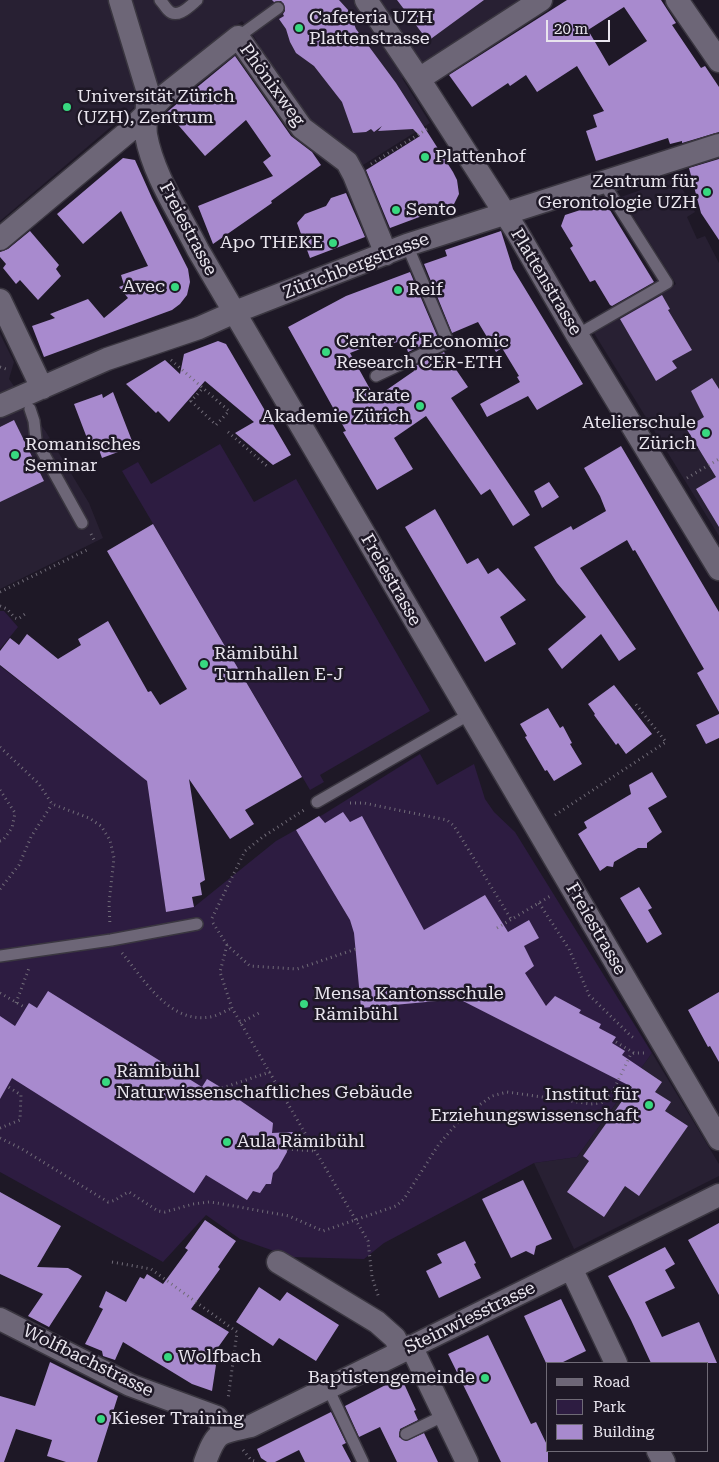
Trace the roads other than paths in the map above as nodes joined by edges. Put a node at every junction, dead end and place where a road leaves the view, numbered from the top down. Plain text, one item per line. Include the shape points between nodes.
1 (120, 0) edge
2 (160, 0) edge
3 (197, 0) edge
4 (366, 0) edge
5 (541, 0) edge
6 (677, 0) edge
7 (278, 8) dead end
8 (238, 37) junction
9 (719, 62) edge
10 (419, 79) junction
11 (148, 114) junction
12 (719, 145) edge
13 (603, 182) junction
14 (504, 213) junction
15 (0, 239) edge
16 (407, 245) junction
17 (386, 254) junction
18 (0, 300) edge
19 (235, 312) junction
20 (577, 334) junction
21 (376, 376) dead end
22 (42, 388) junction
23 (0, 406) edge
24 (30, 409) dead end
25 (82, 524) dead end
26 (719, 569) edge
27 (470, 714) junction
28 (317, 802) road end
29 (197, 924) road end
30 (0, 956) edge
31 (719, 1139) edge
32 (719, 1194) edge
33 (278, 1262) dead end
34 (571, 1268) junction
35 (0, 1319) edge
36 (406, 1349) junction
37 (616, 1362) edge
38 (328, 1388) junction
39 (445, 1415) junction
40 (224, 1432) junction
41 (406, 1434) dead end
42 (205, 1462) edge
43 (363, 1462) edge
44 (467, 1462) edge

1 - 11 street, Freiestrasse via 147,89
2 - 3 lane via 169,12 176,14
4 - 10 street, Plattenstrasse
5 - 10 street
6 - 9 street
7 - 8 lane
8 - 11 street via 165,95
8 - 17 street, Phönixweg via 302,128 347,162
10 - 14 street, Plattenstrasse
11 - 15 street
11 - 19 street, Freiestrasse via 146,132 152,160 198,250
12 - 13 street, Zürichbergstrasse
13 - 14 street, Zürichbergstrasse
13 - 20 lane via 667,283
14 - 16 street, Zürichbergstrasse
14 - 20 street, Plattenstrasse
16 - 17 street, Zürichbergstrasse
16 - 21 lane via 448,342
17 - 19 street, Zürichbergstrasse
18 - 22 street
19 - 22 street, Zürichbergstrasse via 199,328 108,359
19 - 27 street, Freiestrasse
20 - 26 street, Plattenstrasse
22 - 23 street, Zürichbergstrasse
24 - 25 lane via 36,440
27 - 28 lane
27 - 31 street, Freiestrasse
29 - 30 lane
32 - 34 street, Steinwiesstrasse
33 - 36 street via 377,1322
34 - 36 street, Steinwiesstrasse
34 - 37 street
35 - 40 street, Wolfbachstrasse via 130,1385 216,1417
36 - 38 street, Steinwiesstrasse
36 - 39 street
38 - 40 street, Steinwiesstrasse via 251,1426
38 - 43 lane
39 - 41 lane
39 - 44 street
40 - 42 street via 214,1440

